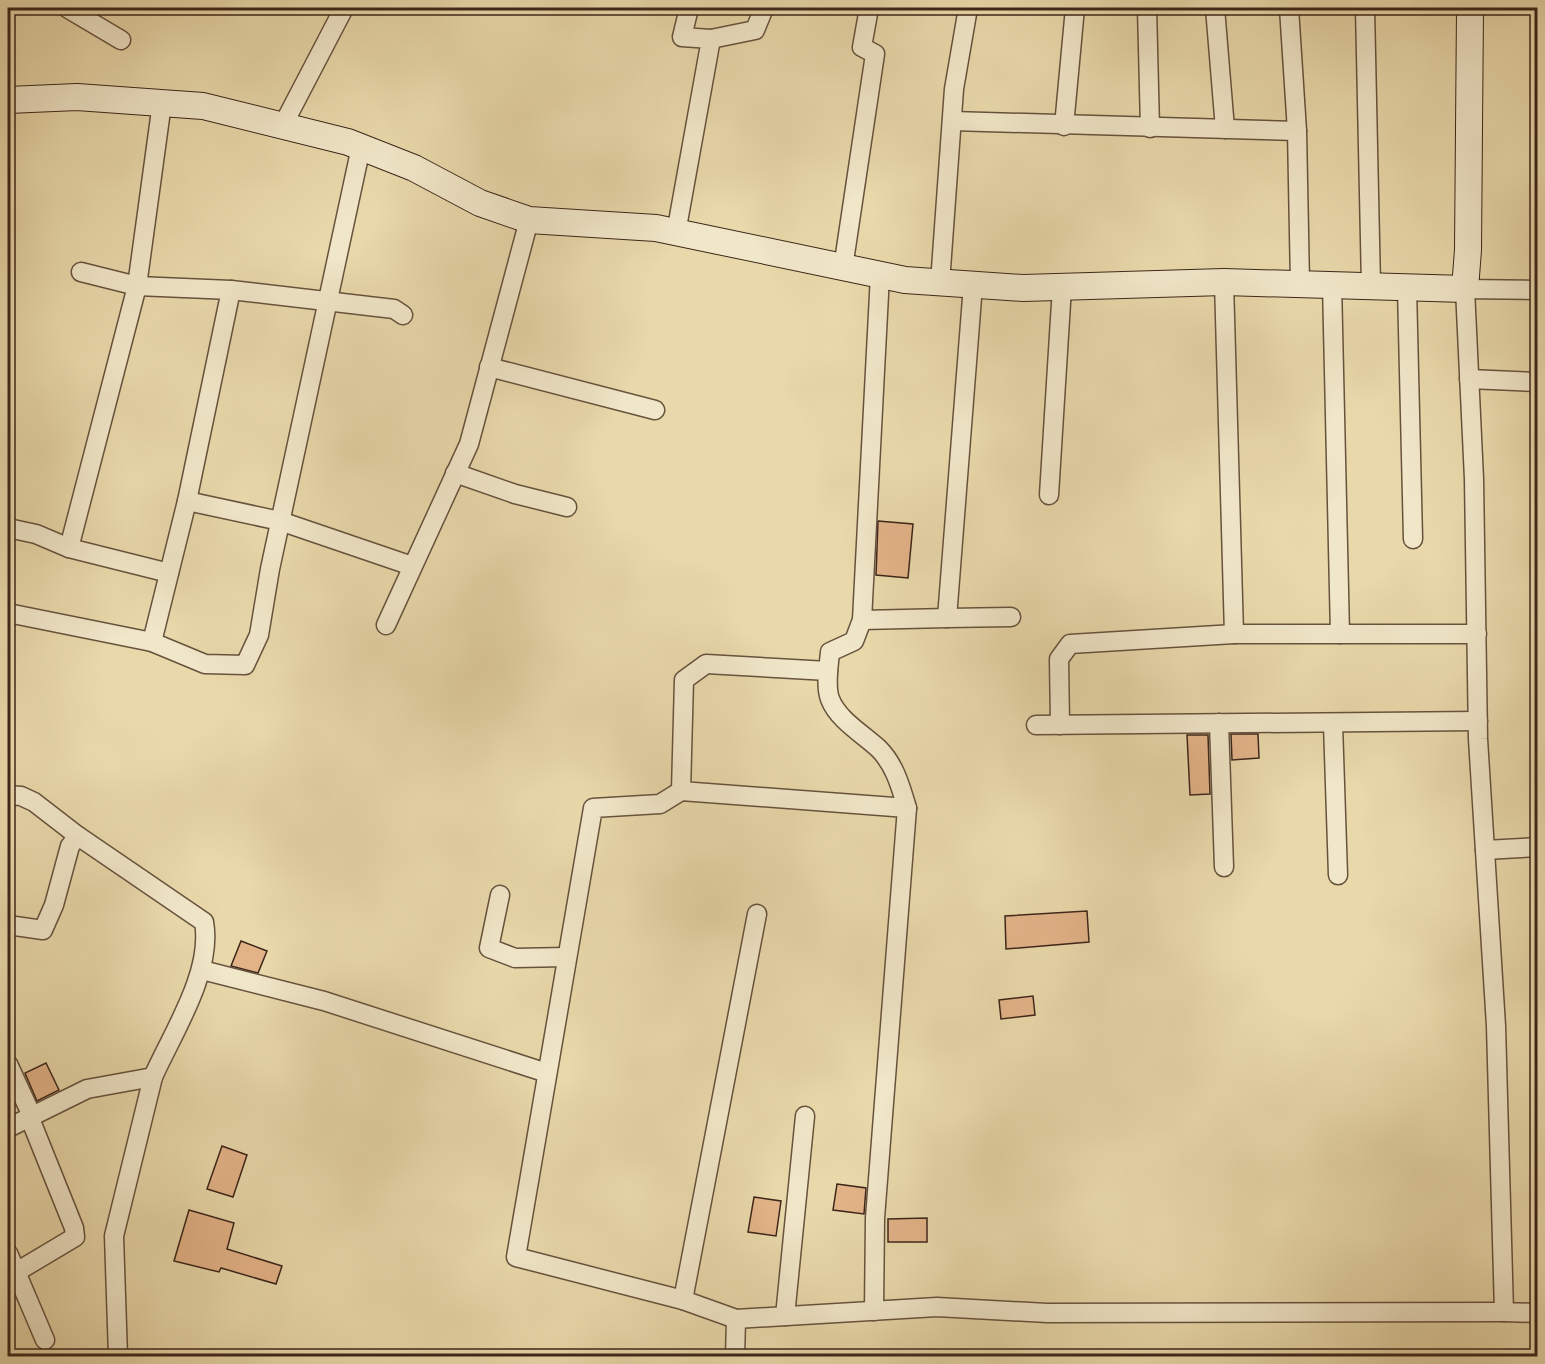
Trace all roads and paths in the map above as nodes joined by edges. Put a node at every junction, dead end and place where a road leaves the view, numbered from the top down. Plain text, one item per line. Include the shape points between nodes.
1 (68, 8) edge
2 (344, 8) edge
3 (689, 8) edge
4 (764, 8) edge
5 (869, 8) edge
6 (968, 8) edge
7 (1075, 8) edge
8 (1147, 8) edge
9 (1215, 8) edge
10 (1290, 8) edge
11 (1365, 8) edge
12 (1470, 8) edge
13 (711, 39) junction
14 (121, 40) dead end
15 (8, 100) edge
16 (162, 103) junction
17 (952, 122) junction
18 (283, 125) junction
19 (1064, 126) junction
20 (1150, 128) junction
21 (1225, 129) junction
22 (1297, 131) junction
23 (361, 147) junction
24 (529, 220) junction
25 (676, 233) junction
26 (843, 268) junction
27 (81, 272) dead end
28 (880, 275) junction
29 (1224, 282) junction
30 (940, 283) junction
31 (1300, 283) junction
32 (1332, 284) junction
33 (973, 285) junction
34 (137, 286) junction
35 (1371, 286) junction
36 (1062, 287) junction
37 (1407, 288) junction
38 (1465, 289) junction
39 (231, 290) junction
40 (1538, 290) edge
41 (328, 300) junction
42 (403, 315) dead end
43 (489, 367) junction
44 (1469, 379) junction
45 (1538, 382) edge
46 (655, 410) dead end
47 (455, 473) junction
48 (1049, 495) dead end
49 (187, 501) junction
50 (567, 507) dead end
51 (280, 521) junction
52 (8, 528) edge
53 (1413, 539) dead end
54 (69, 548) junction
55 (412, 566) junction
56 (169, 573) junction
57 (8, 613) edge
58 (1011, 616) dead end
59 (947, 618) junction
60 (862, 621) junction
61 (386, 625) dead end
62 (1234, 634) junction
63 (1340, 634) junction
64 (1477, 634) junction
65 (152, 642) junction
66 (828, 671) junction
67 (1478, 721) junction
68 (1219, 723) junction
69 (1333, 724) junction
70 (1036, 725) dead end
71 (1060, 725) junction
72 (681, 791) junction
73 (8, 795) edge
74 (907, 808) junction
75 (78, 836) junction
76 (1538, 847) edge
77 (1485, 850) junction
78 (1224, 867) dead end
79 (1338, 875) dead end
80 (500, 895) dead end
81 (757, 914) dead end
82 (8, 925) edge
83 (567, 957) junction
84 (202, 970) junction
85 (8, 1064) edge
86 (547, 1073) junction
87 (153, 1077) junction
88 (32, 1116) junction
89 (805, 1116) dead end
90 (8, 1128) edge
91 (8, 1253) edge
92 (12, 1275) edge
93 (683, 1300) junction
94 (874, 1311) junction
95 (1504, 1312) junction
96 (1538, 1313) edge
97 (785, 1316) junction
98 (736, 1319) junction
99 (45, 1340) dead end
100 (118, 1356) edge
101 (735, 1356) edge

1 - 14 street
2 - 18 street
3 - 13 street via 681,37
4 - 13 street via 755,30
5 - 26 street via 862,47 875,54
6 - 17 street
7 - 19 street
8 - 20 street
9 - 21 street
10 - 22 street
11 - 35 street
12 - 38 street
13 - 25 street
15 - 16 street via 77,97
16 - 18 street via 203,106
16 - 34 street
17 - 19 street
17 - 30 street
18 - 23 street
19 - 20 street
20 - 21 street
21 - 22 street
22 - 31 street
23 - 24 street via 414,168 480,203
23 - 41 street
24 - 25 street via 610,224
24 - 43 street
25 - 26 street
26 - 28 street
27 - 34 street
28 - 30 street
28 - 60 street
29 - 31 street
29 - 36 street
29 - 62 street
30 - 33 street
31 - 32 street
32 - 35 street
32 - 63 street
33 - 36 street
33 - 59 street
34 - 39 street
34 - 54 street
35 - 37 street
36 - 48 street
37 - 38 street
37 - 53 street
38 - 40 street
38 - 44 street
39 - 41 street
39 - 49 street
41 - 42 street via 394,309
41 - 51 street
43 - 46 street
43 - 47 street via 469,444
44 - 45 street
44 - 64 street
47 - 50 street
47 - 55 street
49 - 51 street
49 - 56 street
51 - 55 street
51 - 65 street via 259,635 245,664 205,664
52 - 54 street via 36,534
54 - 56 street
55 - 61 street
56 - 65 street
57 - 65 street
58 - 59 street
59 - 60 street
60 - 66 street via 854,641 830,652
62 - 63 street
62 - 71 street via 1070,645 1059,659
63 - 64 street
64 - 67 street
66 - 72 street via 706,664 684,680
66 - 74 street via 830,698 848,723 881,751 899,779
67 - 69 street
67 - 77 street
68 - 69 street
68 - 71 street
68 - 78 street
69 - 79 street
70 - 71 street
72 - 74 street
72 - 83 street via 660,804 593,808
73 - 75 street via 34,802
74 - 94 street via 882,1105
75 - 82 street via 70,846 54,904 42,930
75 - 84 street via 204,922 207,936
76 - 77 street
77 - 95 street via 1496,1026
80 - 83 street via 489,948 515,958
81 - 93 street
83 - 86 street
84 - 86 street via 324,1001
84 - 87 street
85 - 88 street
86 - 93 street via 516,1257
87 - 88 street via 87,1089
87 - 100 street via 114,1236
88 - 90 street
88 - 92 street via 75,1237
89 - 97 street
91 - 92 street
92 - 99 street
93 - 98 street
94 - 95 street via 937,1307 1047,1313
94 - 97 street
95 - 96 street
97 - 98 street
98 - 101 street

